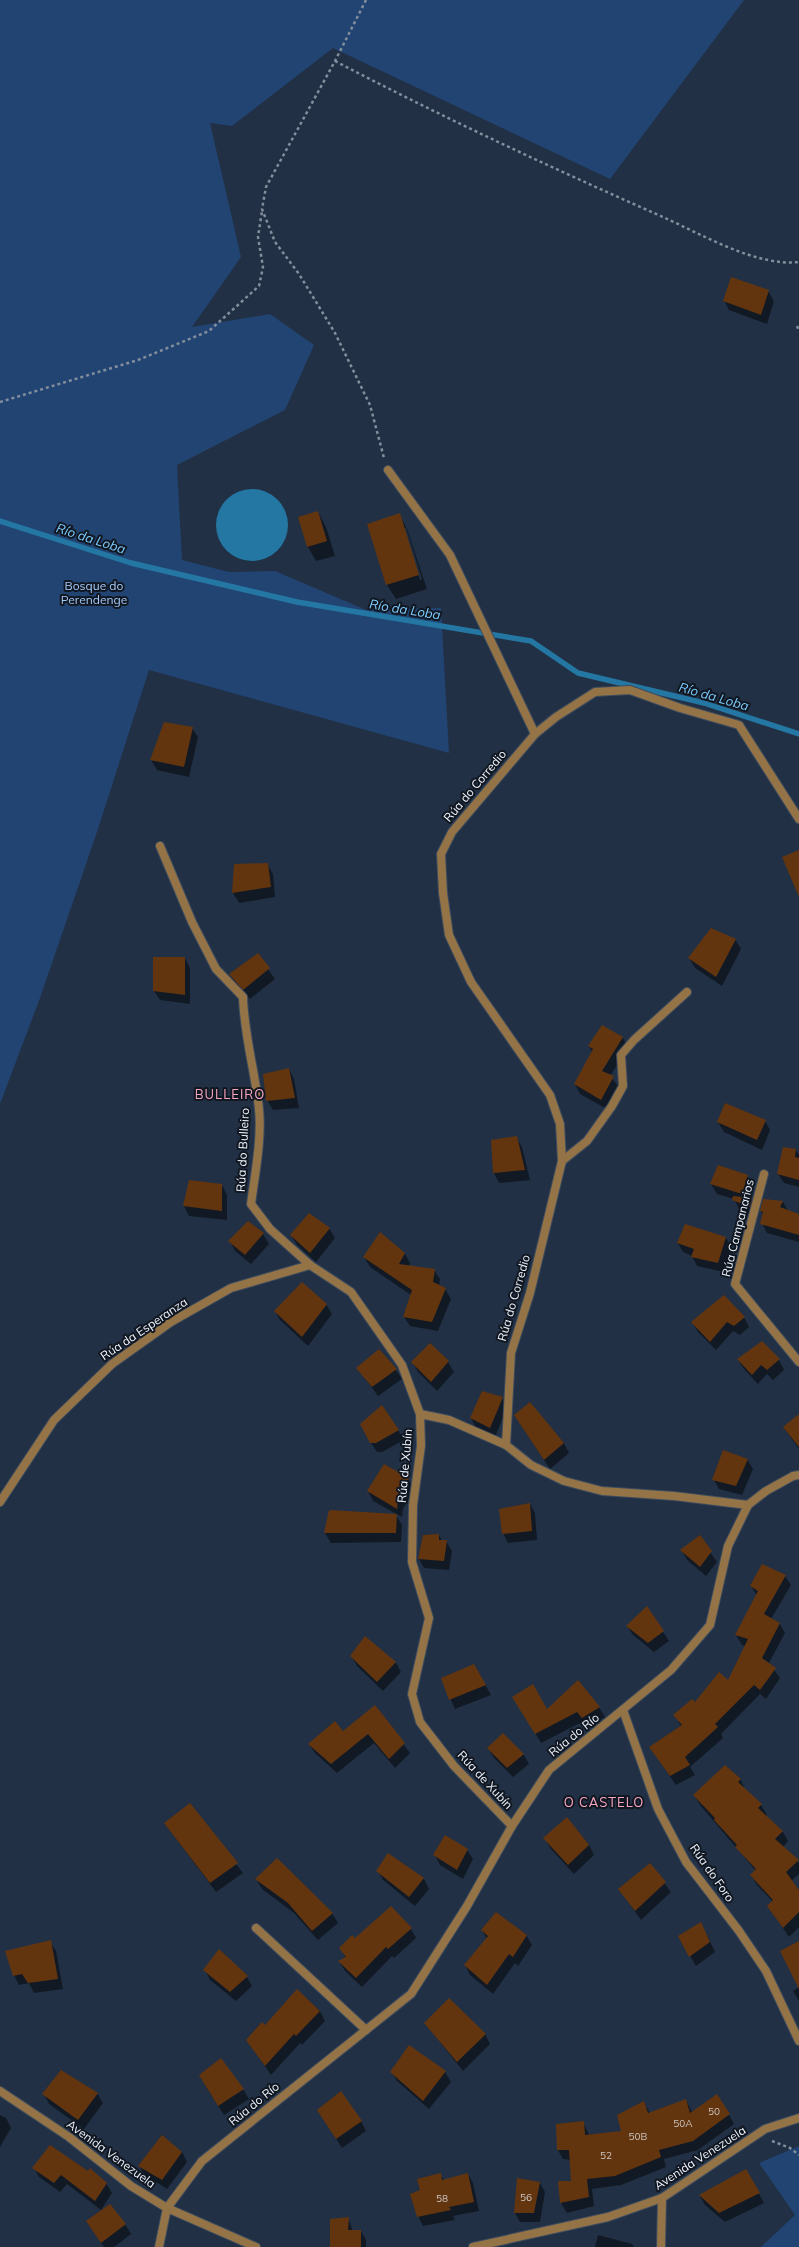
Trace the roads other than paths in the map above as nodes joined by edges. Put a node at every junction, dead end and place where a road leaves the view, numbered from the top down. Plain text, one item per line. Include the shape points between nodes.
1 (388, 470) road end
2 (535, 734) junction
3 (799, 819) edge
4 (160, 846) dead end
5 (687, 992) dead end
6 (562, 1161) junction
7 (764, 1174) dead end
8 (310, 1265) junction
9 (799, 1362) edge
10 (420, 1414) junction
11 (506, 1445) junction
12 (799, 1475) edge
13 (0, 1502) edge
14 (748, 1505) junction
15 (623, 1710) junction
16 (512, 1826) junction
17 (256, 1928) dead end
18 (366, 2030) junction
19 (799, 2041) edge
20 (0, 2091) edge
21 (799, 2118) edge
22 (662, 2198) junction
23 (167, 2208) junction
24 (159, 2247) edge
25 (256, 2247) edge
26 (473, 2247) edge
27 (661, 2247) edge

1 - 2 street via 450,555
2 - 3 street, Rúa do Corredio via 595,692 630,690 739,725
2 - 6 street, Rúa do Corredio via 452,832 441,854 443,893 449,935 471,982 550,1096 560,1124
4 - 8 street, Rúa do Bulleiro via 192,922 216,969 243,997 244,1023 259,1110 251,1204 270,1228
5 - 6 street via 621,1055 623,1086 612,1106 587,1141
6 - 11 street, Rúa do Corredio via 530,1293 511,1353
7 - 9 street, Rúa Campanarios via 735,1284
8 - 10 street, Rúa do Bulleiro via 351,1292 402,1365
8 - 13 street, Rúa da Esperanza via 232,1288 171,1322 112,1364 54,1420
10 - 11 street, Rúa de Xubín via 449,1420
10 - 16 street, Rúa de Xubín via 421,1446 413,1505 412,1562 429,1618 412,1694 420,1722 454,1766
11 - 14 street, Rúa de Xubín via 531,1465 564,1481 602,1491
12 - 14 street, Rúa do Río via 766,1491
14 - 15 street, Rúa do Río via 728,1546 710,1625 671,1670
15 - 16 street, Rúa do Río via 549,1770
15 - 19 street, Rúa do Foro via 658,1809 686,1862 766,1971
16 - 18 street, Rúa do Río via 467,1906 411,1994
17 - 18 street
18 - 23 street, Rúa do Río via 202,2161
20 - 23 street, Avenida Venezuela via 69,2137 131,2186
21 - 22 street, Avenida Venezuela via 765,2129
22 - 26 street, Avenida Venezuela via 608,2217
22 - 27 street
23 - 24 street
23 - 25 street, Avenida Venezuela

